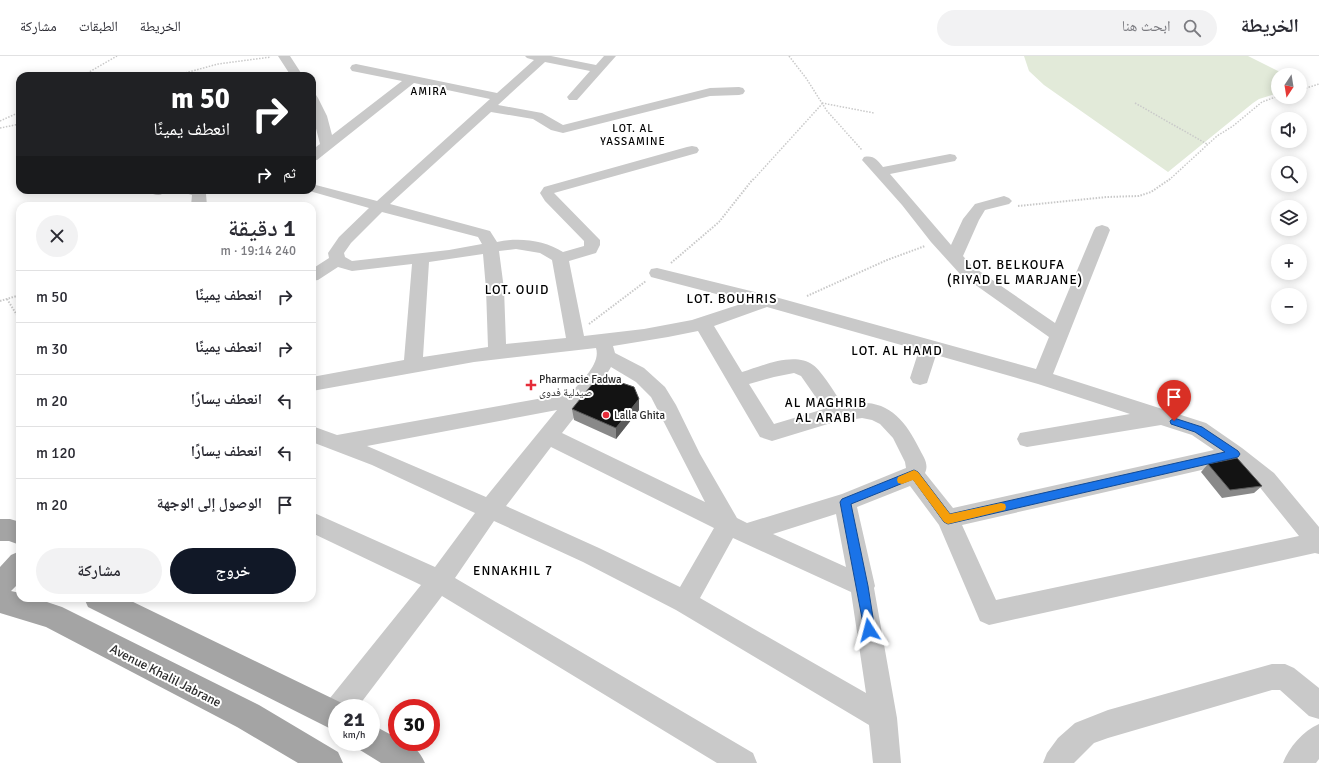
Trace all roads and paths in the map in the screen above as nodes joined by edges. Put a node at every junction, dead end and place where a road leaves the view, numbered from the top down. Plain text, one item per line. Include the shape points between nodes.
1 (116, 56) edge
2 (279, 56) edge
3 (610, 56) edge
4 (789, 56) edge
5 (540, 57) edge
6 (356, 68) dead end
7 (599, 69) junction
8 (89, 72) edge
9 (189, 72) edge
10 (293, 72) edge
11 (412, 80) junction
12 (1319, 84) edge
13 (1307, 88) edge
14 (739, 90) dead end
15 (573, 97) dead end
16 (1271, 99) edge
17 (494, 102) junction
18 (1135, 103) dead end
19 (822, 104) junction
20 (316, 107) edge
21 (874, 113) dead end
22 (16, 114) edge
23 (0, 122) edge
24 (16, 125) edge
25 (0, 128) edge
26 (327, 144) junction
27 (1207, 144) junction
28 (692, 150) dead end
29 (316, 154) edge
30 (950, 158) dead end
31 (875, 166) junction
32 (316, 189) edge
33 (1010, 204) joint
34 (380, 207) junction
35 (1102, 230) dead end
36 (937, 239) junction
37 (491, 248) junction
38 (954, 257) junction
39 (421, 258) junction
40 (560, 258) junction
41 (338, 260) junction
42 (657, 273) junction
43 (316, 274) edge
44 (16, 296) edge
45 (7, 299) junction
46 (0, 301) edge
47 (773, 302) junction
48 (16, 314) edge
49 (703, 323) junction
50 (1059, 335) junction
51 (575, 339) junction
52 (929, 346) junction
53 (604, 349) junction
54 (497, 352) junction
55 (412, 367) junction
56 (920, 378) dead end
57 (1042, 378) junction
58 (737, 381) junction
59 (316, 383) edge
60 (577, 399) junction
61 (838, 413) junction
62 (1162, 417) junction
63 (316, 436) edge
64 (548, 436) junction
65 (1027, 439) dead end
66 (336, 443) junction
67 (1235, 454) junction
68 (914, 474) junction
69 (845, 502) junction
70 (490, 509) junction
71 (948, 519) junction
72 (316, 524) edge
73 (738, 529) junction
74 (1318, 543) edge
75 (16, 568) edge
76 (439, 581) junction
77 (0, 583) edge
78 (862, 586) junction
79 (0, 600) edge
80 (105, 602) edge
81 (685, 602) junction
82 (348, 699) edge
83 (1319, 706) edge
84 (328, 709) edge
85 (883, 718) junction
86 (1319, 738) edge
87 (380, 745) edge
88 (312, 759) edge
89 (410, 763) edge
90 (743, 763) edge
91 (887, 763) edge
92 (1057, 763) edge
93 (1297, 763) edge

1 - 8 path
2 - 9 path via 218,64
2 - 10 street
3 - 7 street
4 - 19 path
5 - 7 street
5 - 17 street
6 - 11 street
7 - 15 street
11 - 17 street
11 - 26 street
12 - 13 path
14 - 17 street via 710,92 563,129 555,127 543,118
16 - 27 path via 1262,102
17 - 34 street
18 - 27 path
19 - 21 path
19 - 31 path
19 - 42 path via 754,178 719,222
20 - 26 street
22 - 23 path
24 - 25 path
26 - 29 street
27 - 33 path via 1163,185 1144,195
28 - 40 street via 549,190 547,193 550,198 592,240 590,249
30 - 31 street
31 - 36 street
32 - 34 street
33 - 38 street via 980,207 971,219
34 - 37 street via 484,234
34 - 41 street via 345,240 336,254
35 - 50 street
36 - 38 street
36 - 47 path via 819,291
37 - 39 street
37 - 40 street via 515,244 551,252
37 - 54 street
38 - 50 street via 984,284
39 - 41 street via 357,266 344,264
39 - 55 street
40 - 51 street
41 - 43 street
42 - 47 street
42 - 51 path
44 - 45 path
45 - 46 path
45 - 48 path
47 - 49 street
47 - 52 street via 871,339
49 - 53 street via 654,333
49 - 58 street
50 - 57 street
51 - 53 street
51 - 54 street
52 - 56 street
52 - 57 street
53 - 60 street via 595,377
53 - 73 street via 652,384 663,397 682,439
54 - 55 street
55 - 59 street
57 - 62 street
58 - 61 street via 791,365 801,366 808,371
58 - 61 street via 767,431 772,433
60 - 64 street
60 - 66 street
61 - 68 street via 870,411 887,418 916,462
62 - 65 street
62 - 67 street via 1199,429
63 - 66 street
64 - 70 street
64 - 73 street
66 - 70 street via 379,459
67 - 71 street
67 - 74 street via 1266,479
68 - 69 street
68 - 71 street
69 - 73 street
69 - 78 street
70 - 76 street
70 - 81 street via 592,555
71 - 74 street via 989,612
72 - 76 street
73 - 78 street
73 - 81 street
75 - 77 main road
76 - 82 street
76 - 90 street
78 - 85 street
79 - 88 main road, Avenue Khalil Jabrane via 52,616 248,716
80 - 84 main road
81 - 85 street
83 - 92 street via 1285,677 1272,677 1108,724 1085,733 1068,748
85 - 91 street
86 - 93 street
87 - 89 main road

